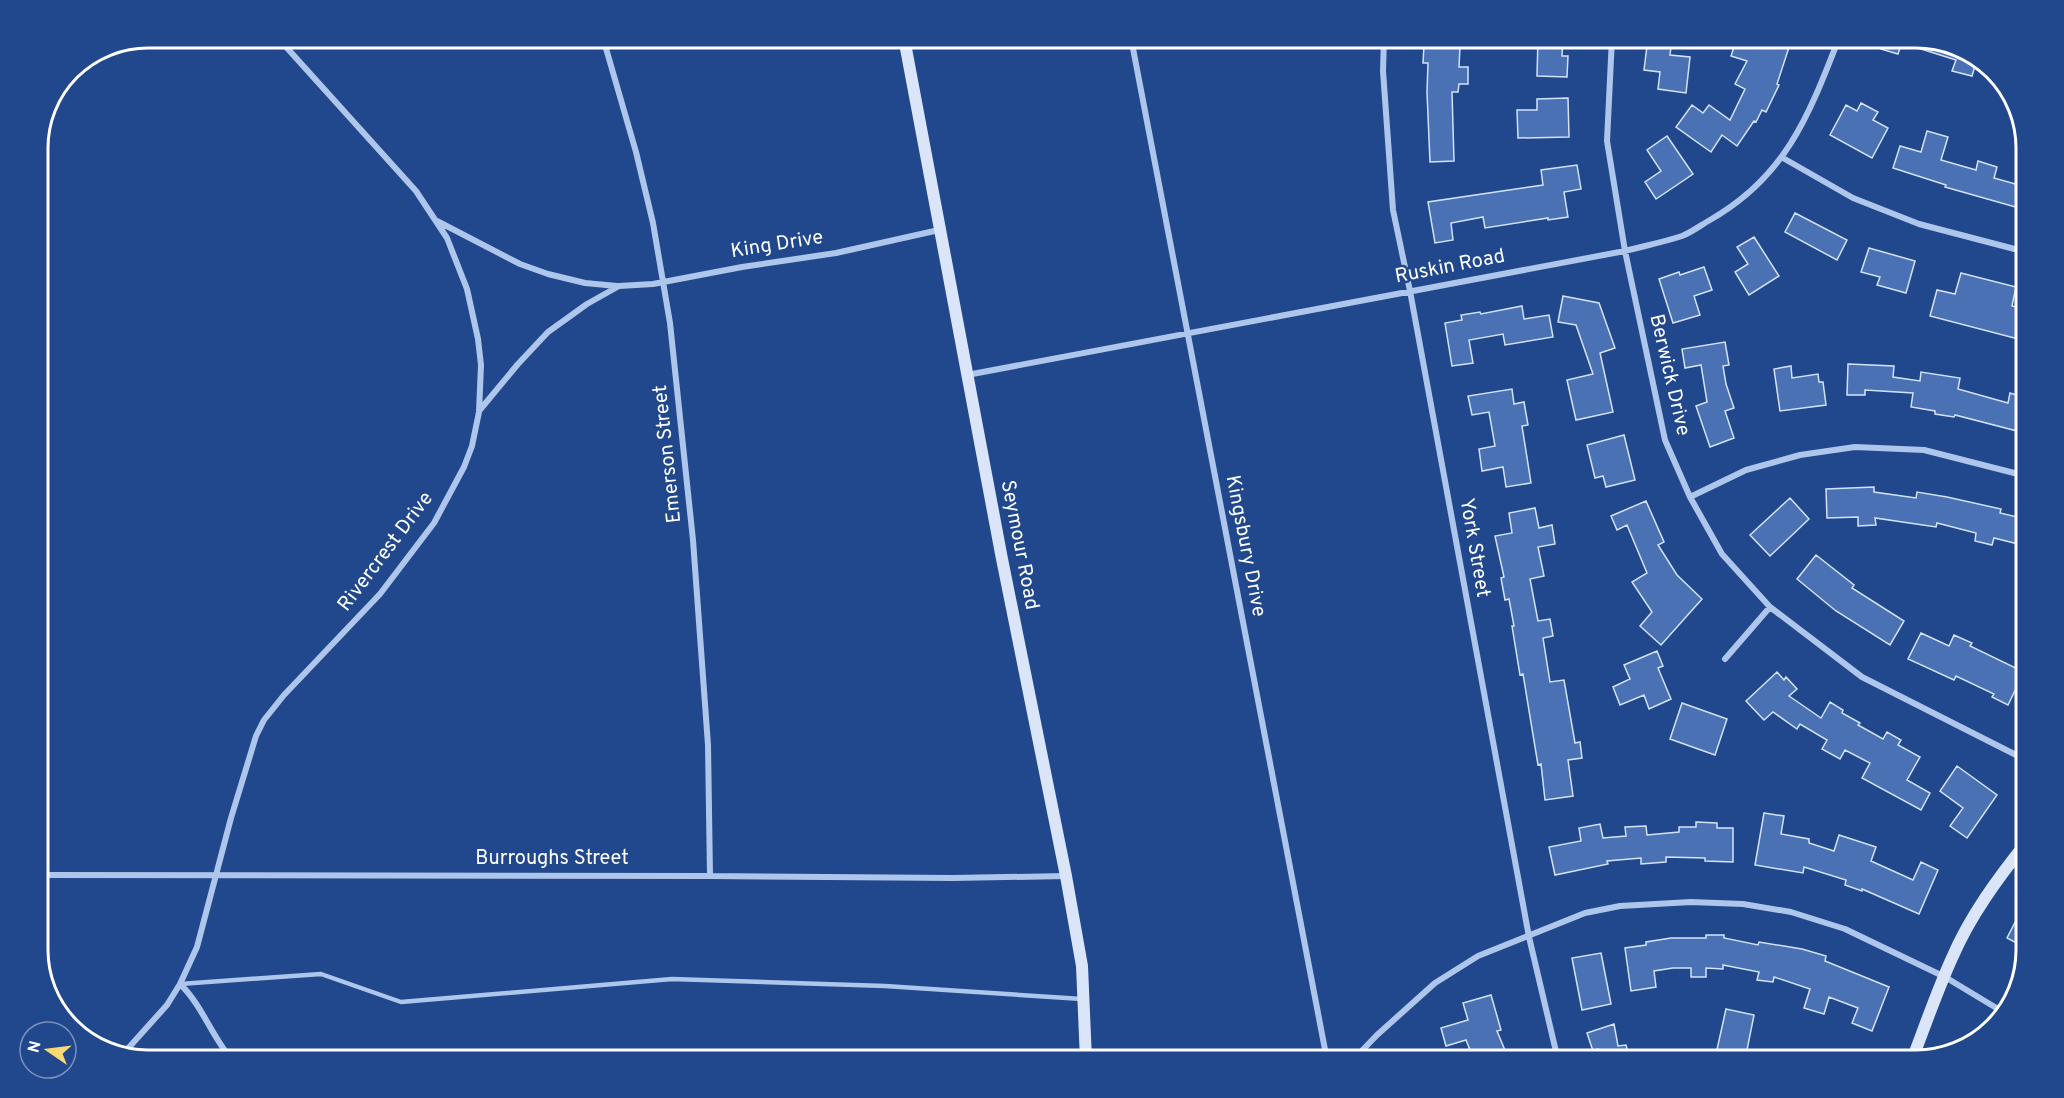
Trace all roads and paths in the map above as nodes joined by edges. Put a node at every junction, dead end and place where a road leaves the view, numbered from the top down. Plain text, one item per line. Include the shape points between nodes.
1 (287, 48) edge
2 (606, 48) edge
3 (906, 48) edge
4 (1133, 48) edge
5 (1384, 48) edge
6 (1612, 48) edge
7 (1835, 48) edge
8 (1783, 158) junction
9 (436, 220) junction
10 (939, 230) junction
11 (2016, 249) edge
12 (1625, 251) junction
13 (663, 282) junction
14 (619, 286) junction
15 (1410, 291) junction
16 (1187, 333) junction
17 (966, 375) junction
18 (479, 412) junction
19 (2016, 473) edge
20 (1690, 497) junction
21 (1770, 607) junction
22 (1725, 659) dead end
23 (2016, 755) edge
24 (2016, 856) edge
25 (48, 875) edge
26 (216, 876) junction
27 (710, 876) junction
28 (1066, 876) junction
29 (1529, 937) junction
30 (1945, 977) junction
31 (180, 984) junction
32 (1085, 1000) junction
33 (1997, 1008) edge
34 (128, 1048) edge
35 (224, 1050) edge
36 (1086, 1050) edge
37 (1325, 1050) edge
38 (1363, 1050) edge
39 (1556, 1050) edge
40 (1916, 1050) edge

1 - 9 street, Rivercrest Drive via 416,191
2 - 13 street, Emerson Street via 636,152
3 - 10 street, Seymour Road
4 - 16 street, Kingsbury Drive
5 - 15 street, York Street via 1393,210
6 - 12 street, Berwick Drive via 1607,141
7 - 8 street, Ruskin Road via 1814,104
8 - 11 street via 1853,198 1908,220
8 - 12 street, Ruskin Road via 1730,209 1684,235
9 - 14 street, King Drive via 520,264 585,283
9 - 18 street, Rivercrest Drive via 458,261 467,289 481,365
10 - 13 street, King Drive via 836,253
10 - 17 street, Seymour Road
12 - 15 street, Ruskin Road
12 - 20 street, Berwick Drive via 1665,440
13 - 14 street, King Drive
13 - 27 street, Emerson Street via 693,540 708,745
14 - 18 street, King Drive via 548,332
15 - 16 street, Ruskin Road
15 - 29 street, York Street
16 - 17 street, Ruskin Road
16 - 37 street, Kingsbury Drive
17 - 28 street, Seymour Road
18 - 26 street, Rivercrest Drive via 464,467 434,523 380,594 264,720
19 - 20 street via 1924,450 1855,447 1800,455 1746,470
20 - 21 street, Berwick Drive via 1722,554
21 - 22 street
21 - 23 street, Berwick Drive via 1862,677
24 - 30 street via 1975,913
25 - 26 street, Burroughs Street
26 - 27 street, Burroughs Street
26 - 31 street, Rivercrest Drive via 197,947
27 - 28 street, Burroughs Street
28 - 32 street, Seymour Road
29 - 30 street via 1585,913 1620,906 1743,904 1791,912 1845,929
29 - 38 street via 1478,956 1435,983
29 - 39 street, York Street
30 - 33 street
30 - 40 street
31 - 32 lane via 321,974 401,1002 672,979 885,986
31 - 34 street, Rivercrest Drive via 167,1005
31 - 35 street
32 - 36 street, Seymour Road

